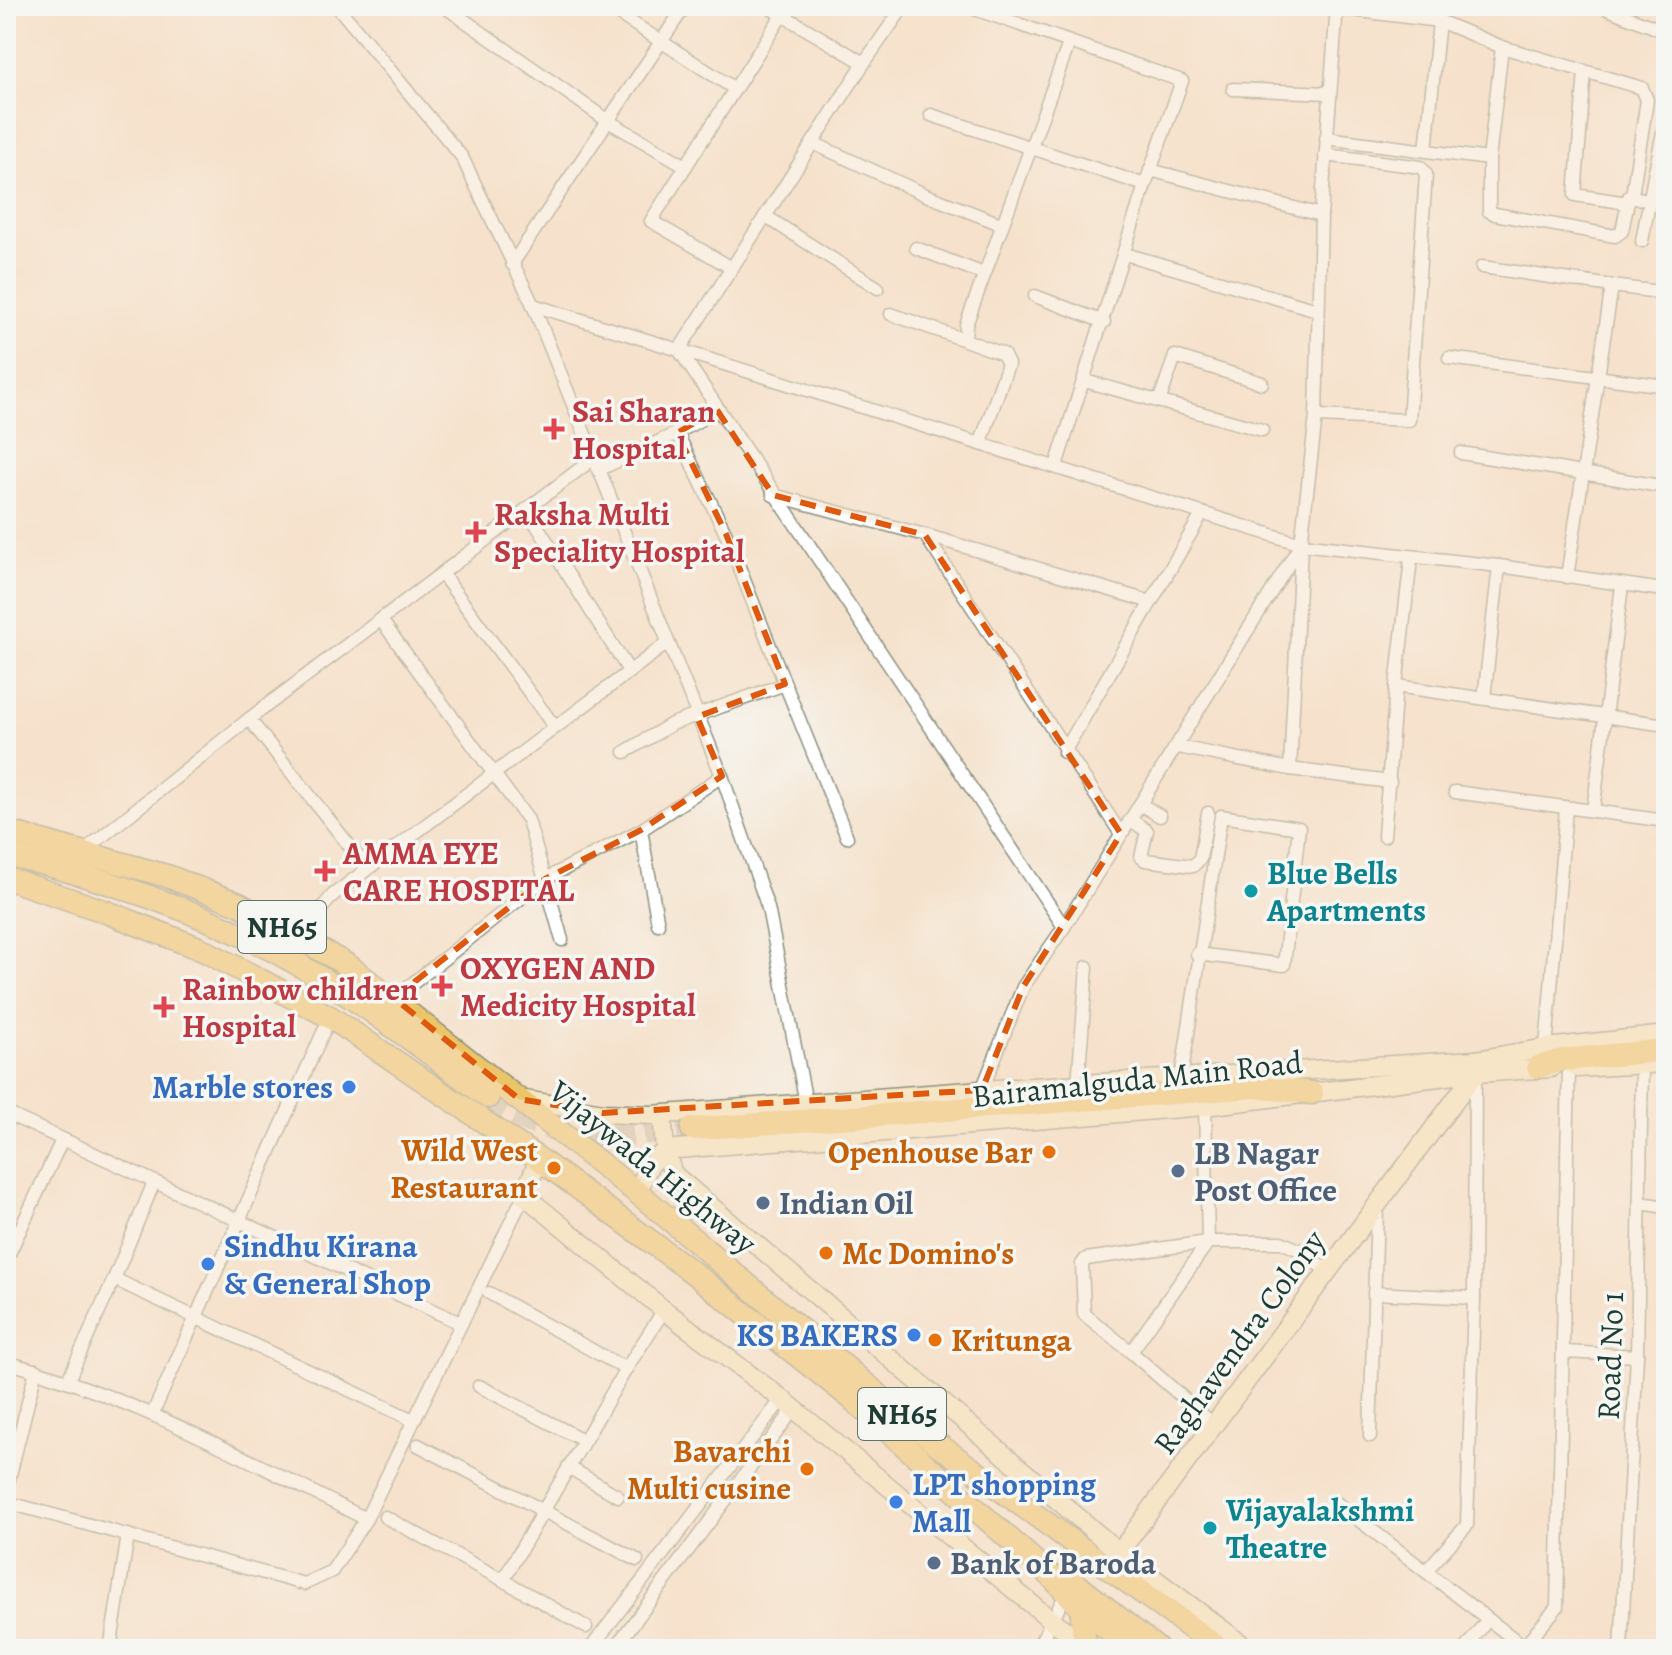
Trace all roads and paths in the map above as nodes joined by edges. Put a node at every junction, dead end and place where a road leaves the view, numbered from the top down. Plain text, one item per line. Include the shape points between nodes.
1 (444, 6) edge
2 (606, 6) edge
3 (685, 6) edge
4 (767, 6) edge
5 (904, 6) edge
6 (966, 6) edge
7 (1600, 6) edge
8 (338, 7) edge
9 (1336, 7) edge
10 (782, 15) junction
11 (1439, 21) junction
12 (1666, 32) edge
13 (659, 39) junction
14 (1069, 43) junction
15 (1502, 47) junction
16 (864, 63) junction
17 (1585, 71) junction
18 (735, 89) junction
19 (1233, 89) dead end
20 (1330, 93) junction
21 (931, 115) dead end
22 (1666, 118) edge
23 (608, 121) junction
24 (1326, 138) junction
25 (815, 144) junction
26 (1029, 147) junction
27 (1426, 150) junction
28 (1325, 155) junction
29 (1489, 159) junction
30 (686, 166) junction
31 (1150, 170) junction
32 (1661, 171) edge
33 (1145, 185) junction
34 (1631, 198) junction
35 (1650, 200) junction
36 (1321, 215) junction
37 (765, 216) junction
38 (1001, 224) junction
39 (1642, 241) dead end
40 (916, 248) dead end
41 (1125, 254) junction
42 (512, 264) junction
43 (1482, 267) dead end
44 (732, 268) junction
45 (984, 274) junction
46 (1612, 286) junction
47 (878, 288) dead end
48 (1666, 293) edge
49 (1035, 296) dead end
50 (533, 305) junction
51 (1317, 310) junction
52 (891, 314) dead end
53 (1104, 322) junction
54 (965, 340) junction
55 (679, 350) junction
56 (1449, 358) dead end
57 (1599, 376) junction
58 (1085, 381) junction
59 (1262, 383) dead end
60 (1666, 386) edge
61 (1160, 399) junction
62 (717, 410) junction
63 (1316, 416) junction
64 (1262, 430) dead end
65 (677, 433) junction
66 (981, 442) junction
67 (1461, 453) dead end
68 (595, 464) junction
69 (1056, 466) junction
70 (1583, 474) junction
71 (1666, 487) edge
72 (773, 495) junction
73 (527, 510) junction
74 (1202, 514) junction
75 (925, 535) junction
76 (1301, 544) junction
77 (1411, 559) junction
78 (1499, 566) junction
79 (442, 574) junction
80 (1567, 577) junction
81 (1622, 586) junction
82 (1656, 589) dead end
83 (1151, 602) junction
84 (381, 620) junction
85 (666, 644) junction
86 (629, 671) junction
87 (785, 684) junction
88 (1396, 686) junction
89 (1484, 698) junction
90 (697, 717) junction
91 (1605, 718) junction
92 (249, 719) junction
93 (1666, 725) edge
94 (554, 726) junction
95 (1178, 747) junction
96 (625, 752) dead end
97 (1064, 752) junction
98 (1290, 769) junction
99 (494, 770) junction
100 (722, 776) junction
101 (1390, 782) junction
102 (1455, 792) dead end
103 (1140, 804) junction
104 (1566, 808) junction
105 (1593, 811) junction
106 (1208, 813) dead end
107 (1160, 816) dead end
108 (1131, 820) junction
109 (1666, 821) edge
110 (641, 830) junction
111 (6, 831) edge
112 (1121, 834) junction
113 (1384, 836) dead end
114 (847, 837) dead end
115 (84, 851) junction
116 (6, 854) edge
117 (367, 868) junction
118 (6, 878) edge
119 (545, 879) junction
120 (658, 924) dead end
121 (1064, 927) junction
122 (298, 936) junction
123 (562, 940) dead end
124 (1197, 954) junction
125 (1087, 967) dead end
126 (394, 998) junction
127 (330, 1017) junction
128 (1666, 1035) edge
129 (1666, 1050) edge
130 (1542, 1057) junction
131 (1666, 1063) edge
132 (1642, 1065) junction
133 (1569, 1069) junction
134 (1475, 1073) junction
135 (1181, 1079) junction
136 (1078, 1084) junction
137 (982, 1090) junction
138 (1312, 1093) junction
139 (488, 1097) tunnel mouth
140 (519, 1099) junction
141 (806, 1103) junction
142 (1205, 1106) junction
143 (6, 1113) edge
144 (662, 1114) junction
145 (692, 1129) tunnel mouth
146 (62, 1140) junction
147 (665, 1150) junction
148 (539, 1159) junction
149 (154, 1182) junction
150 (637, 1193) junction
151 (524, 1195) junction
152 (1641, 1203) junction
153 (1377, 1206) junction
154 (1666, 1207) edge
155 (238, 1223) junction
156 (10, 1240) edge
157 (1208, 1242) junction
158 (6, 1260) edge
159 (1328, 1273) junction
160 (114, 1279) junction
161 (489, 1293) dead end
162 (1374, 1293) junction
163 (1474, 1298) junction
164 (664, 1310) junction
165 (198, 1317) junction
166 (460, 1323) junction
167 (1131, 1352) junction
168 (1565, 1352) junction
169 (1637, 1356) junction
170 (6, 1362) edge
171 (626, 1369) junction
172 (36, 1370) junction
173 (68, 1380) junction
174 (479, 1386) dead end
175 (788, 1404) junction
176 (153, 1413) junction
177 (413, 1420) junction
178 (1215, 1426) junction
179 (1370, 1436) dead end
180 (583, 1440) junction
181 (418, 1445) dead end
182 (568, 1467) junction
183 (6, 1491) edge
184 (618, 1496) dead end
185 (1334, 1501) dead end
186 (6, 1502) edge
187 (545, 1509) junction
188 (385, 1517) dead end
189 (366, 1519) junction
190 (128, 1535) junction
191 (637, 1560) dead end
192 (1113, 1560) junction
193 (1426, 1571) junction
194 (503, 1580) junction
195 (1066, 1593) junction
196 (1488, 1619) junction
197 (1051, 1620) junction
198 (1178, 1620) junction
199 (586, 1627) dead end
200 (1089, 1646) edge
201 (1526, 1648) edge
202 (110, 1649) edge
203 (590, 1649) edge
204 (614, 1649) edge
205 (1037, 1649) edge
206 (1134, 1649) edge
207 (1159, 1649) edge
208 (1203, 1649) edge
209 (1220, 1649) edge
210 (1248, 1649) edge
211 (1465, 1649) edge
212 (1621, 1649) edge

1 - 23 street
2 - 13 street
3 - 13 street
4 - 10 street
5 - 16 street
6 - 14 street
7 - 12 street
8 - 42 street via 462,157
9 - 11 street
9 - 20 street
10 - 16 street
10 - 18 street
11 - 15 street
11 - 27 street
13 - 18 street
13 - 23 street
14 - 26 street
14 - 31 street via 1182,81
15 - 17 street
15 - 29 street
16 - 25 street
17 - 34 street via 1642,88 1647,95
17 - 34 street via 1575,195
18 - 30 street
19 - 20 street
20 - 24 street
21 - 26 street
22 - 32 street
23 - 30 street
23 - 42 street
24 - 27 street
24 - 28 street
25 - 37 street
25 - 38 street
26 - 33 street
26 - 38 street
27 - 29 street
28 - 36 street
28 - 63 street via 1421,167 1426,174 1409,420
29 - 34 street via 1489,211 1495,214 1615,236 1622,231
30 - 44 street via 651,221
31 - 33 street
31 - 36 street
32 - 35 street
33 - 41 street
34 - 35 street
35 - 39 street
36 - 51 street
37 - 44 street
37 - 47 street
38 - 45 street
40 - 45 street
41 - 51 street
41 - 53 street
42 - 50 street
43 - 46 street
44 - 55 street
45 - 54 street
46 - 48 street
46 - 57 street
49 - 53 street
50 - 55 street
50 - 68 street
51 - 63 street
52 - 54 street
53 - 58 street
54 - 66 street via 1003,354 1008,364
55 - 62 street
55 - 66 street
56 - 57 street
57 - 60 street
57 - 70 street
58 - 61 street
58 - 69 street
59 - 61 street via 1175,356
61 - 64 street
62 - 65 street
62 - 72 street
63 - 76 street
65 - 68 street
65 - 87 street via 726,534
66 - 69 street
67 - 70 street
68 - 73 street
68 - 85 street
69 - 74 street
70 - 71 street
70 - 80 street
72 - 75 street
72 - 121 street
73 - 79 street
73 - 86 street via 616,637
74 - 76 street
74 - 83 street
75 - 83 street
75 - 97 street
76 - 77 street
76 - 95 street
76 - 98 street
77 - 78 street
77 - 88 street
78 - 80 street
78 - 89 street
79 - 84 street
79 - 94 street
80 - 81 street
81 - 82 street
81 - 91 street
83 - 97 street
84 - 92 street
84 - 99 street
85 - 86 street
85 - 90 street
86 - 94 street
87 - 90 street
87 - 114 street
88 - 89 street
88 - 101 street
89 - 91 street
90 - 96 street via 672,724
90 - 100 street
91 - 93 street
91 - 105 street
92 - 115 street
92 - 117 street
94 - 99 street
95 - 98 street
95 - 103 street
97 - 112 street
98 - 101 street
99 - 117 street
99 - 119 street via 528,820
100 - 110 street
100 - 141 street via 768,908
101 - 113 street
102 - 104 street
103 - 107 street
103 - 108 street
104 - 105 street
104 - 130 street
105 - 109 street
106 - 108 street via 1200,859 1193,866 1145,860 1141,857 1147,831
108 - 112 street
110 - 119 street
110 - 120 street
111 - 115 highway, Vijaywada Highway / NH65
112 - 121 street
115 - 122 highway, Vijaywada Highway / NH65 via 239,904
116 - 139 highway via 157,899 277,953 381,1017
117 - 122 street via 333,895
118 - 127 highway, Vijaywada Highway / NH65 via 201,949
119 - 123 street
119 - 126 street
121 - 137 street via 1023,987
122 - 126 highway, Vijaywada Highway / NH65
124 - 124 street via 1284,965 1299,828 1221,816
124 - 135 street
125 - 136 street
126 - 140 highway, Vijaywada Highway / NH65
127 - 148 highway, Vijaywada Highway / NH65
127 - 155 street
128 - 130 main road
129 - 130 highway via 1562,1060
130 - 133 main road, Bairamalguda Main Road
130 - 134 main road, Bairamalguda Main Road
130 - 135 main road
131 - 132 main road, Bairamalguda Main Road
132 - 133 main road, Bairamalguda Main Road
132 - 152 street, Road No 1
133 - 168 street
134 - 138 main road, Bairamalguda Main Road
134 - 153 main road, Raghavendra Colony
134 - 163 street
135 - 136 main road
136 - 137 main road
137 - 141 main road
138 - 142 main road, Bairamalguda Main Road
138 - 145 highway via 1254,1087
140 - 144 main road via 603,1113
140 - 150 highway, Vijaywada Highway / NH65
141 - 144 main road
142 - 147 main road, Bairamalguda Main Road
142 - 157 street
143 - 146 street
144 - 147 main road
146 - 149 street
146 - 156 street
147 - 150 main road via 649,1166
147 - 192 main road via 673,1174
148 - 151 main road
148 - 195 highway, Vijaywada Highway / NH65 via 802,1358
149 - 155 street
149 - 160 street
150 - 192 highway, Vijaywada Highway / NH65 via 932,1440
151 - 164 main road
151 - 166 street
152 - 154 street
152 - 169 street, Road No 1
153 - 159 main road, Raghavendra Colony
153 - 162 street
155 - 165 street
155 - 166 street
156 - 158 street
157 - 159 street via 1281,1242 1306,1253
157 - 167 street
157 - 167 street via 1086,1259 1082,1264 1084,1314
159 - 178 main road, Raghavendra Colony
160 - 165 street
160 - 173 street
161 - 171 street
162 - 163 street
162 - 179 street
163 - 193 street via 1467,1525
164 - 171 street
164 - 175 main road
165 - 176 street
165 - 177 street
166 - 177 street
167 - 178 street
168 - 169 street
168 - 201 street via 1557,1607
169 - 212 street, Road No 1
170 - 172 street
171 - 180 street
172 - 173 street
172 - 183 street
173 - 176 street
174 - 180 street
175 - 197 main road
175 - 203 street
175 - 204 street
176 - 189 street
177 - 189 street
178 - 192 main road, Raghavendra Colony
180 - 182 street
181 - 187 street
182 - 184 street
182 - 187 street
185 - 193 street
186 - 190 street
187 - 191 street
187 - 194 street
188 - 194 street
189 - 190 street via 332,1571 304,1584
190 - 202 street
192 - 198 highway, Vijaywada Highway / NH65
192 - 210 main road
193 - 196 street
194 - 199 street
195 - 197 street
195 - 200 highway
195 - 206 highway, NH65
195 - 207 main road, Vijaywada Highway via 1074,1581
196 - 201 street
196 - 211 street
197 - 200 main road
197 - 205 street
198 - 208 main road, Vijaywada Highway
198 - 209 highway, NH65

